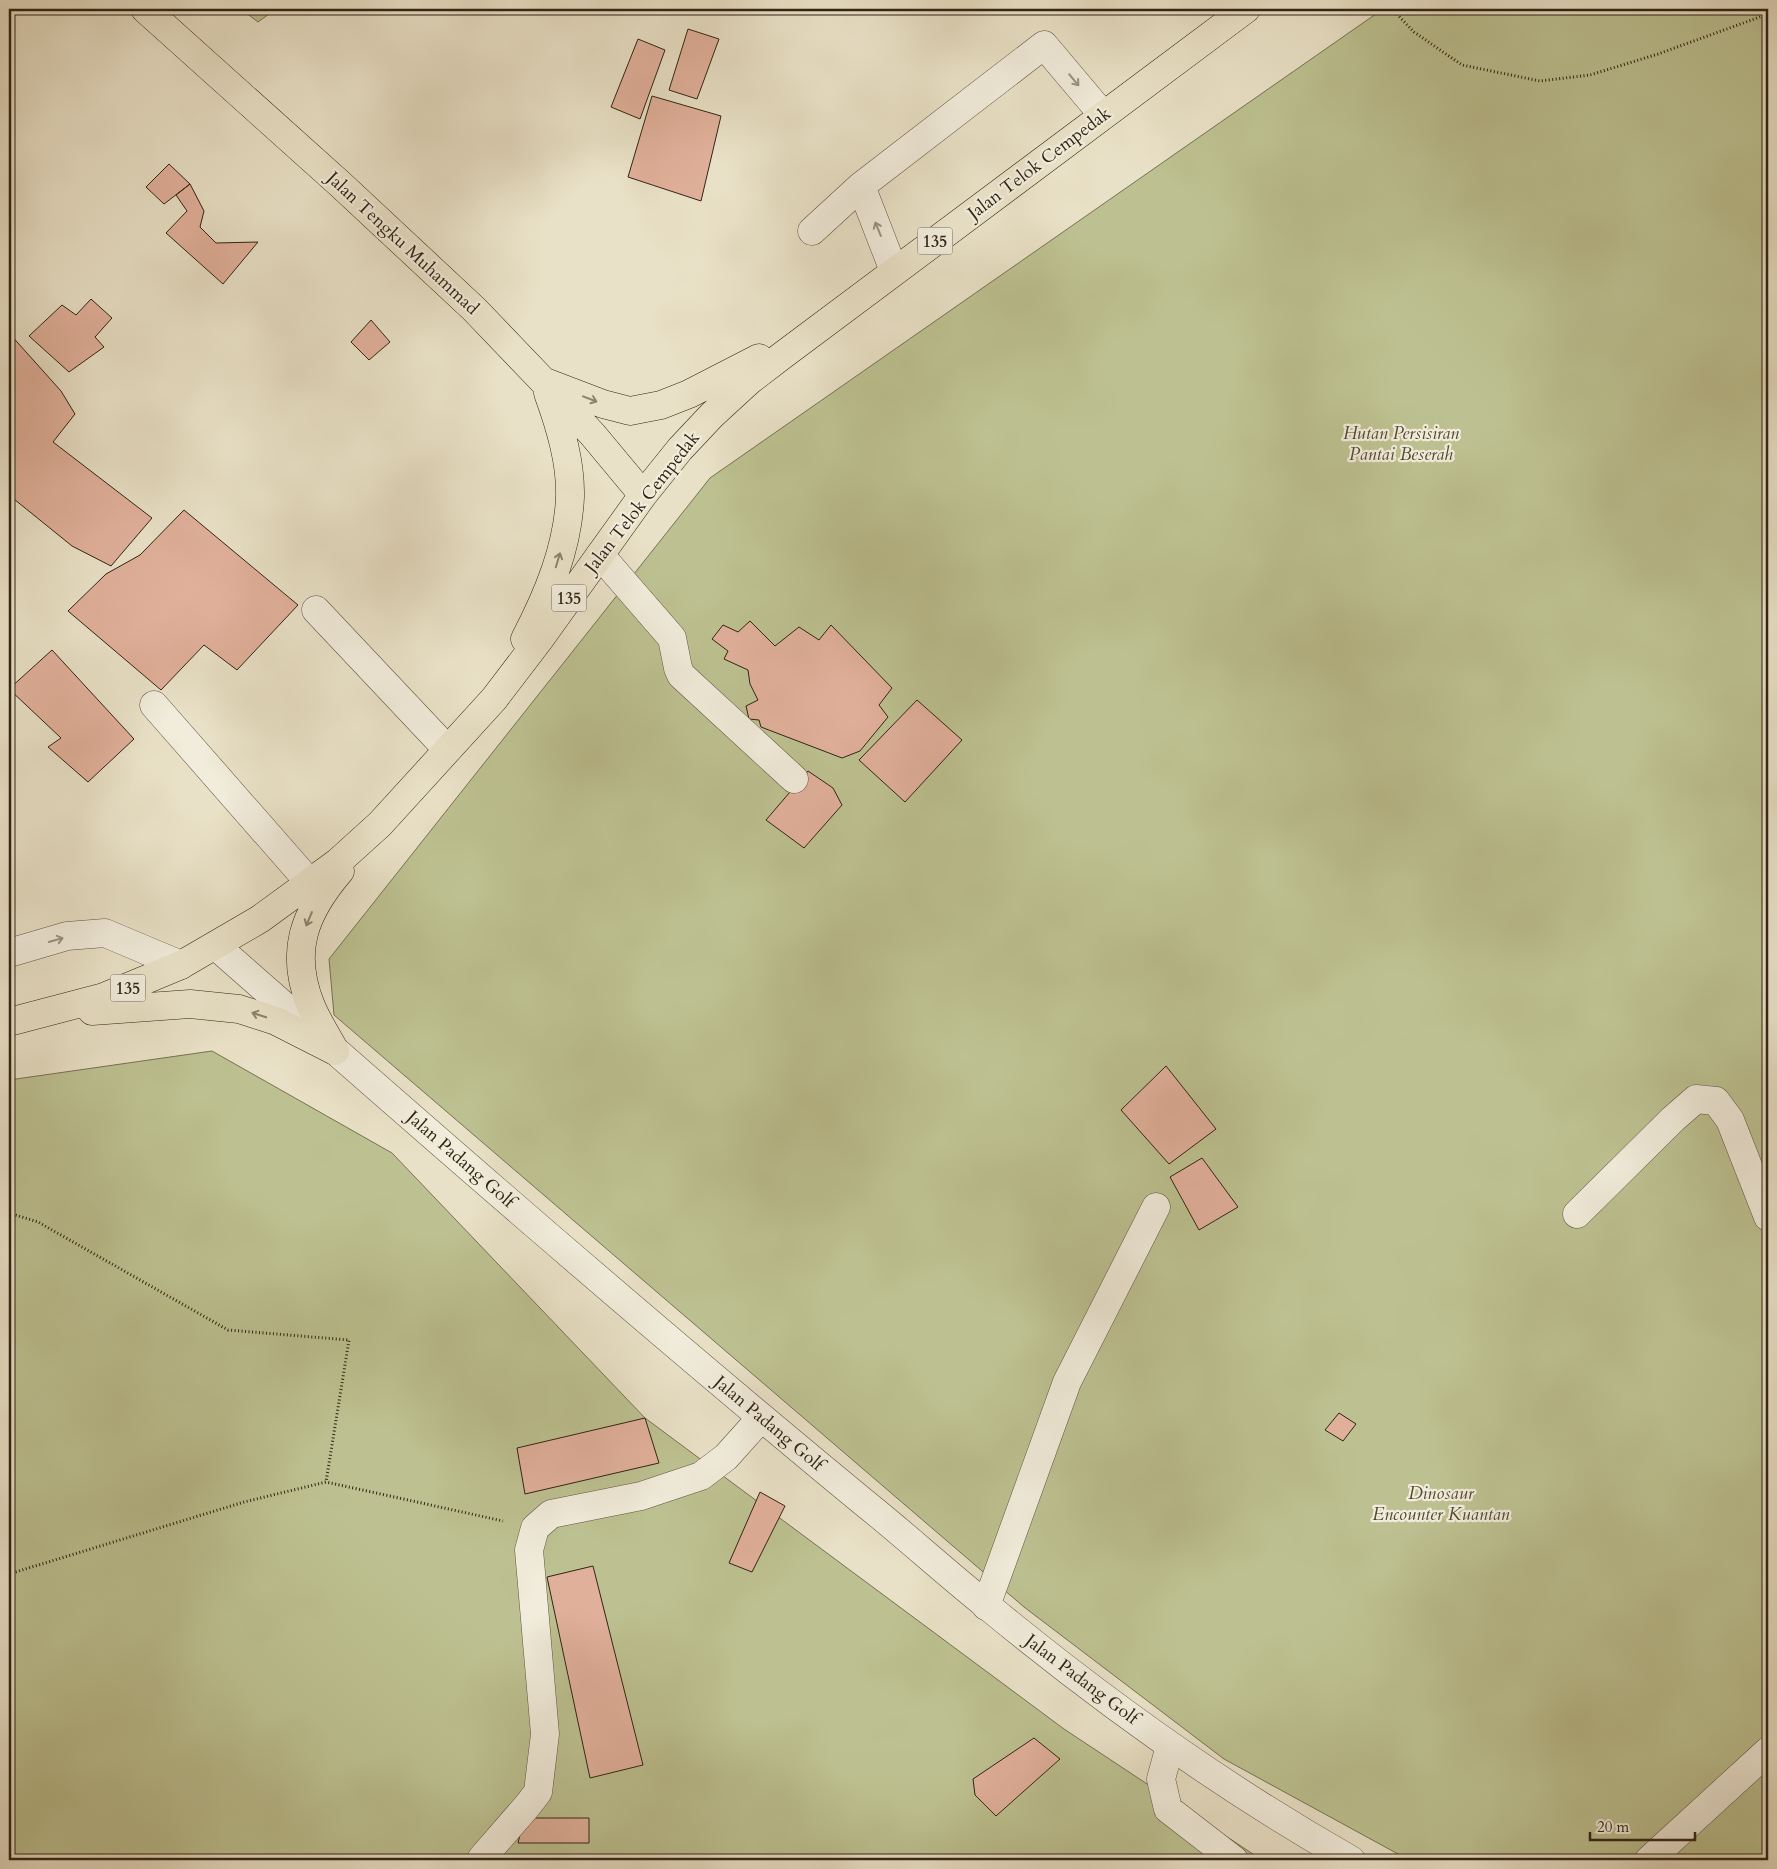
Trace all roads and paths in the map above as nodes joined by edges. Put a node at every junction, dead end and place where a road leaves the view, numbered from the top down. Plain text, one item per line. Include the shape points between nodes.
1 (145, 9) edge
2 (1246, 9) edge
3 (1392, 9) edge
4 (1768, 14) edge
5 (1103, 115) junction
6 (861, 186) junction
7 (812, 231) dead end
8 (894, 271) junction
9 (826, 323) junction
10 (544, 382) junction
11 (643, 495) junction
12 (600, 555) junction
13 (316, 610) dead end
14 (494, 699) junction
15 (154, 705) dead end
16 (447, 749) junction
17 (794, 779) dead end
18 (380, 824) junction
19 (310, 883) junction
20 (216, 946) junction
21 (9, 953) edge
22 (181, 965) junction
23 (21, 1019) edge
24 (335, 1050) junction
25 (1156, 1207) dead end
26 (9, 1213) edge
27 (1578, 1214) dead end
28 (1768, 1217) edge
29 (761, 1418) junction
30 (326, 1482) junction
31 (535, 1528) junction
32 (9, 1574) edge
33 (986, 1606) junction
34 (1170, 1746) junction
35 (1768, 1751) edge
36 (482, 1858) dead end
37 (1234, 1860) edge
38 (1351, 1860) edge
39 (1649, 1860) edge

1 - 10 main road, Jalan Tengku Muhammad via 474,308
2 - 5 main road, Jalan Telok Cempedak / 135
3 - 4 path via 1414,32 1462,65 1540,80 1590,75
6 -> 5 street via 1044,45
5 - 8 main road, Jalan Telok Cempedak / 135
6 - 7 street
8 -> 6 street
8 - 9 main road, Jalan Telok Cempedak / 135
10 -> 9 main road via 630,411 661,405 689,394
9 - 11 main road, Jalan Telok Cempedak / 135 via 749,381 712,415
10 - 11 main road, Jalan Tengku Muhammad
14 -> 10 main road via 552,581 566,536 570,496 567,460
11 - 12 main road, Jalan Telok Cempedak / 135
12 - 14 main road, Jalan Telok Cempedak / 135
12 - 17 street via 672,638 681,675
13 - 16 street
14 - 16 main road, Jalan Telok Cempedak / 135
15 - 19 street
16 - 18 main road, Jalan Telok Cempedak / 135
18 - 19 main road, Jalan Telok Cempedak / 135
18 -> 24 main road via 324,890 308,920 300,948 302,977 311,1007
19 - 20 main road, Jalan Telok Cempedak / 135
20 - 22 main road, Jalan Telok Cempedak / 135
20 - 24 street, Jalan Padang Golf
21 -> 22 street via 67,936 105,933
22 - 23 main road, Jalan Telok Cempedak / 135 via 104,997
24 -> 23 main road via 276,1021 239,1009 190,1004
24 - 29 street, Jalan Padang Golf
25 - 33 street via 1067,1382
26 - 30 path via 38,1222 228,1330 348,1340
27 - 28 street via 1696,1099 1716,1101 1730,1120
29 - 31 street via 726,1457 701,1476 642,1496 551,1514
29 - 33 street, Jalan Padang Golf
30 - 31 path
30 - 32 path via 244,1502
31 - 36 street via 529,1550 545,1734 538,1792
33 - 34 street, Jalan Padang Golf
34 - 37 street via 1161,1778 1168,1809
34 - 38 street, Jalan Padang Golf
35 - 39 street

